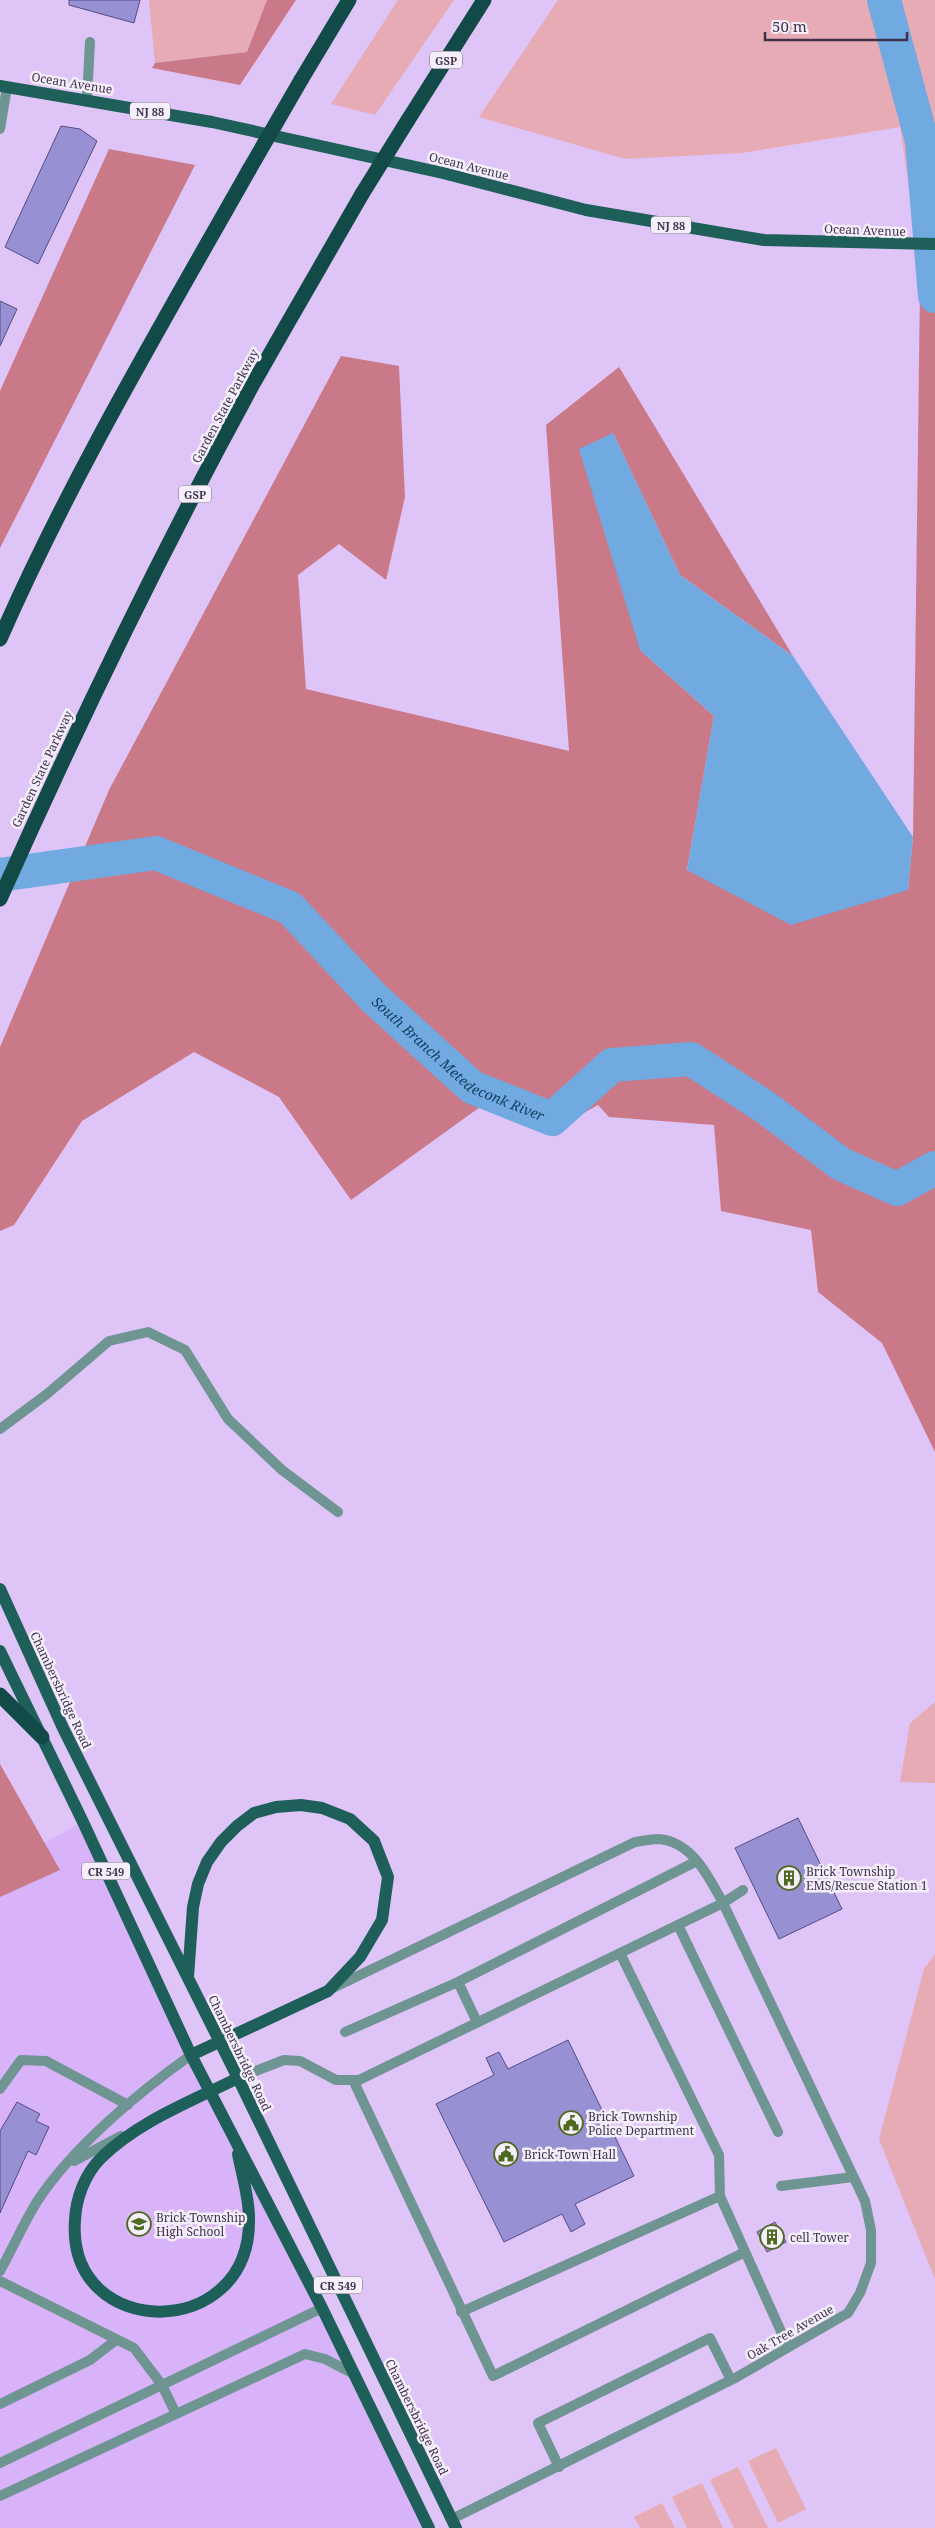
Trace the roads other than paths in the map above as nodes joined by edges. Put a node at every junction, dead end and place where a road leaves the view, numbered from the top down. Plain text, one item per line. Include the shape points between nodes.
1 (350, 0) edge
2 (484, 0) edge
3 (90, 42) dead end
4 (4, 86) edge
5 (87, 99) junction
6 (0, 129) edge
7 (935, 244) edge
8 (0, 639) edge
9 (0, 899) edge
10 (0, 1429) edge
11 (338, 1512) dead end
12 (0, 1590) edge
13 (0, 1651) edge
14 (0, 1695) edge
15 (42, 1737) junction
16 (697, 1861) junction
17 (743, 1890) dead end
18 (724, 1903) junction
19 (678, 1925) junction
20 (620, 1953) junction
21 (188, 1977) junction
22 (458, 1982) junction
23 (328, 1991) junction
24 (477, 2022) junction
25 (344, 2032) dead end
26 (218, 2043) junction
27 (191, 2054) junction
28 (238, 2078) junction
29 (353, 2080) junction
30 (0, 2089) edge
31 (211, 2092) junction
32 (128, 2105) junction
33 (134, 2130) junction
34 (778, 2132) dead end
35 (235, 2140) junction
36 (64, 2166) junction
37 (853, 2177) junction
38 (781, 2186) dead end
39 (720, 2196) junction
40 (745, 2252) junction
41 (0, 2271) edge
42 (0, 2280) edge
43 (322, 2308) junction
44 (461, 2312) junction
45 (116, 2340) junction
46 (788, 2348) junction
47 (354, 2374) junction
48 (730, 2380) junction
49 (162, 2385) junction
50 (0, 2404) edge
51 (176, 2414) junction
52 (0, 2463) edge
53 (559, 2467) junction
54 (0, 2496) edge
55 (454, 2523) edge
56 (429, 2528) edge

1 - 8 highway, bridge via 249,170 100,436
2 - 9 highway, Garden State Parkway / GSP, bridge via 362,194 253,385 84,713
3 - 5 lane
4 - 5 main road, Ocean Avenue / NJ 88
4 - 6 lane
5 - 7 main road, Ocean Avenue / NJ 88 via 340,149 586,210 764,240
10 - 11 lane via 47,1394 108,1341 148,1332 185,1350 228,1419 282,1470
12 - 21 main road, Chambersbridge Road / CR 549 via 63,1728
13 - 15 main road, CR 549
14 - 15 highway
15 - 27 main road, CR 549
16 - 18 lane, Oak Tree Avenue
16 - 22 lane
16 - 23 lane, Oak Tree Avenue via 686,1849 660,1839 635,1842
17 - 18 lane
18 - 19 lane
18 - 37 lane, Oak Tree Avenue
19 - 20 lane
19 - 34 lane
20 - 24 lane
20 - 39 lane via 719,2155
21 - 23 main road via 193,1907 207,1862 221,1842 254,1813 301,1805 322,1808 350,1819 374,1842 388,1877 382,1920 360,1958
21 - 26 main road, Chambersbridge Road / CR 549
22 - 24 lane
22 - 25 lane
23 - 26 main road
24 - 29 lane via 359,2080
26 - 27 main road
26 - 28 main road, Chambersbridge Road / CR 549
27 - 31 main road, CR 549
27 - 32 lane via 147,2086
28 - 29 lane via 284,2060 300,2061 336,2080
28 - 31 main road
28 - 55 main road, Chambersbridge Road / CR 549
29 - 44 lane
30 - 32 lane via 21,2060 46,2061
31 - 33 main road
31 - 35 main road, CR 549
32 - 36 lane
33 - 35 main road via 99,2159 86,2180 76,2202 74,2233 86,2274 100,2289 123,2304 145,2311 167,2313 189,2309 207,2300 235,2271 243,2254 249,2217
33 - 36 lane
35 - 43 main road, CR 549
36 - 41 lane via 38,2200
37 - 38 lane
37 - 46 lane, Oak Tree Avenue via 864,2201 871,2230 871,2263 860,2293 848,2313
39 - 40 lane
39 - 44 lane
40 - 44 lane via 493,2376
40 - 46 lane
42 - 45 lane
43 - 47 main road, CR 549
43 - 49 lane
45 - 49 lane via 134,2348
45 - 50 lane via 90,2360
46 - 48 lane, Oak Tree Avenue
47 - 51 lane via 325,2359 306,2354
47 - 56 main road, CR 549
48 - 53 lane, Oak Tree Avenue
48 - 53 lane via 710,2338 538,2423
49 - 51 lane
49 - 52 lane
51 - 54 lane
53 - 55 lane, Oak Tree Avenue

